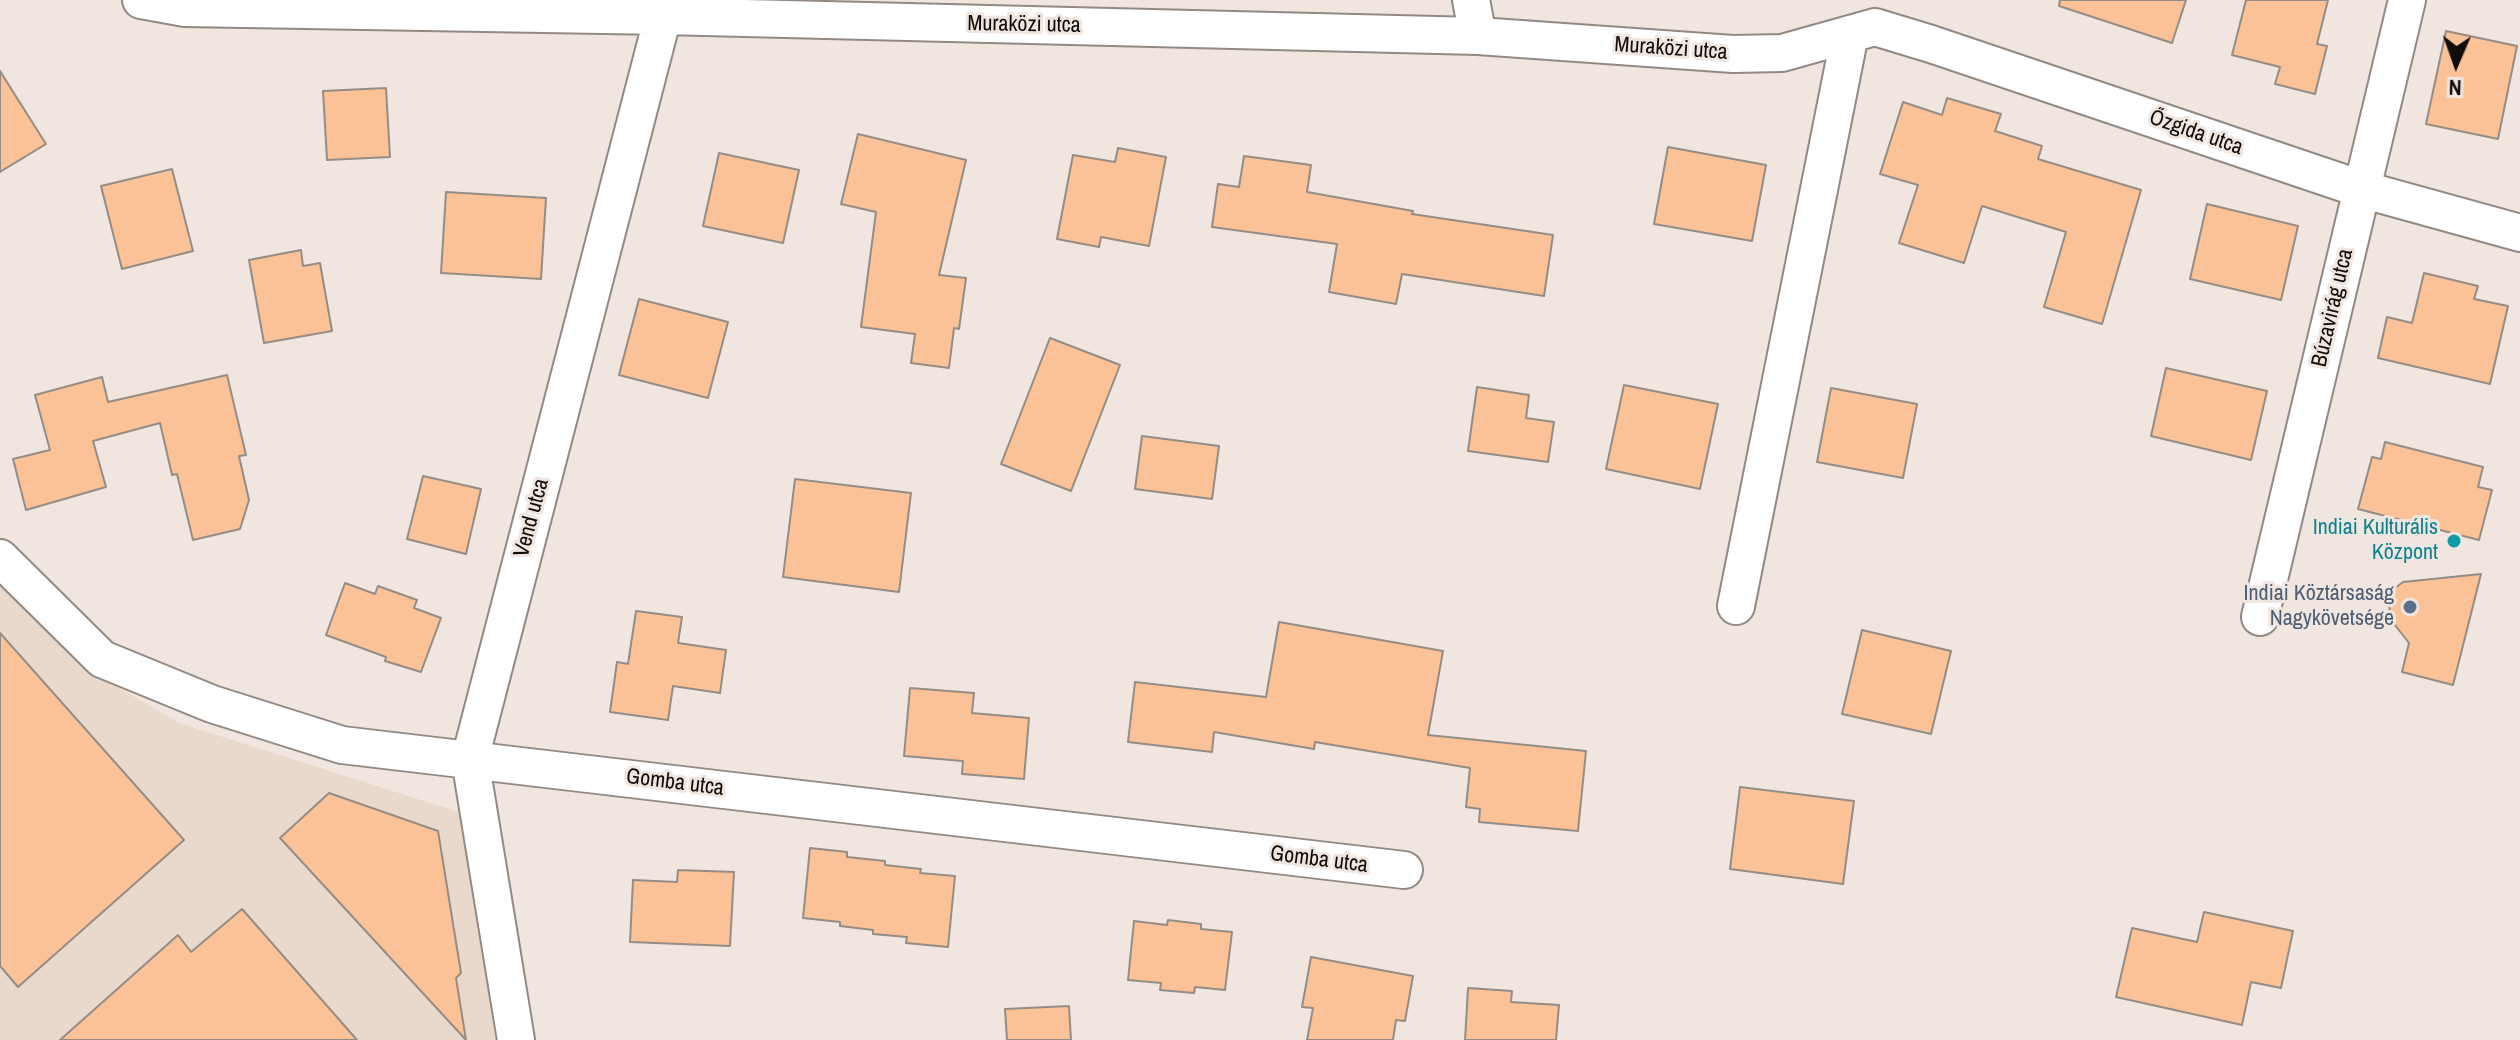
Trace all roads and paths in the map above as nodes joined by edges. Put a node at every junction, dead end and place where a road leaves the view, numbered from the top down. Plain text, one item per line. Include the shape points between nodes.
1 (141, 0) edge
2 (1471, 0) edge
3 (2407, 0) edge
4 (663, 8) edge
5 (1869, 20) edge
6 (1478, 36) junction
7 (2361, 189) junction
8 (2520, 233) edge
9 (0, 558) edge
10 (1736, 606) dead end
11 (2260, 617) dead end
12 (470, 759) junction
13 (1404, 870) dead end
14 (516, 1040) edge

1 - 4 street, Muraközi utca via 185,8
2 - 6 street
3 - 7 street, Búzavirág utca
4 - 6 street, Muraközi utca
4 - 12 street, Vend utca
5 - 6 street, Muraközi utca via 1782,53
5 - 7 street, Őzgida utca
5 - 10 street
7 - 8 street, Őzgida utca
7 - 11 street, Búzavirág utca
9 - 12 street, Gomba utca via 102,659 212,704 342,745
12 - 13 street, Gomba utca
12 - 14 street, Vend utca

